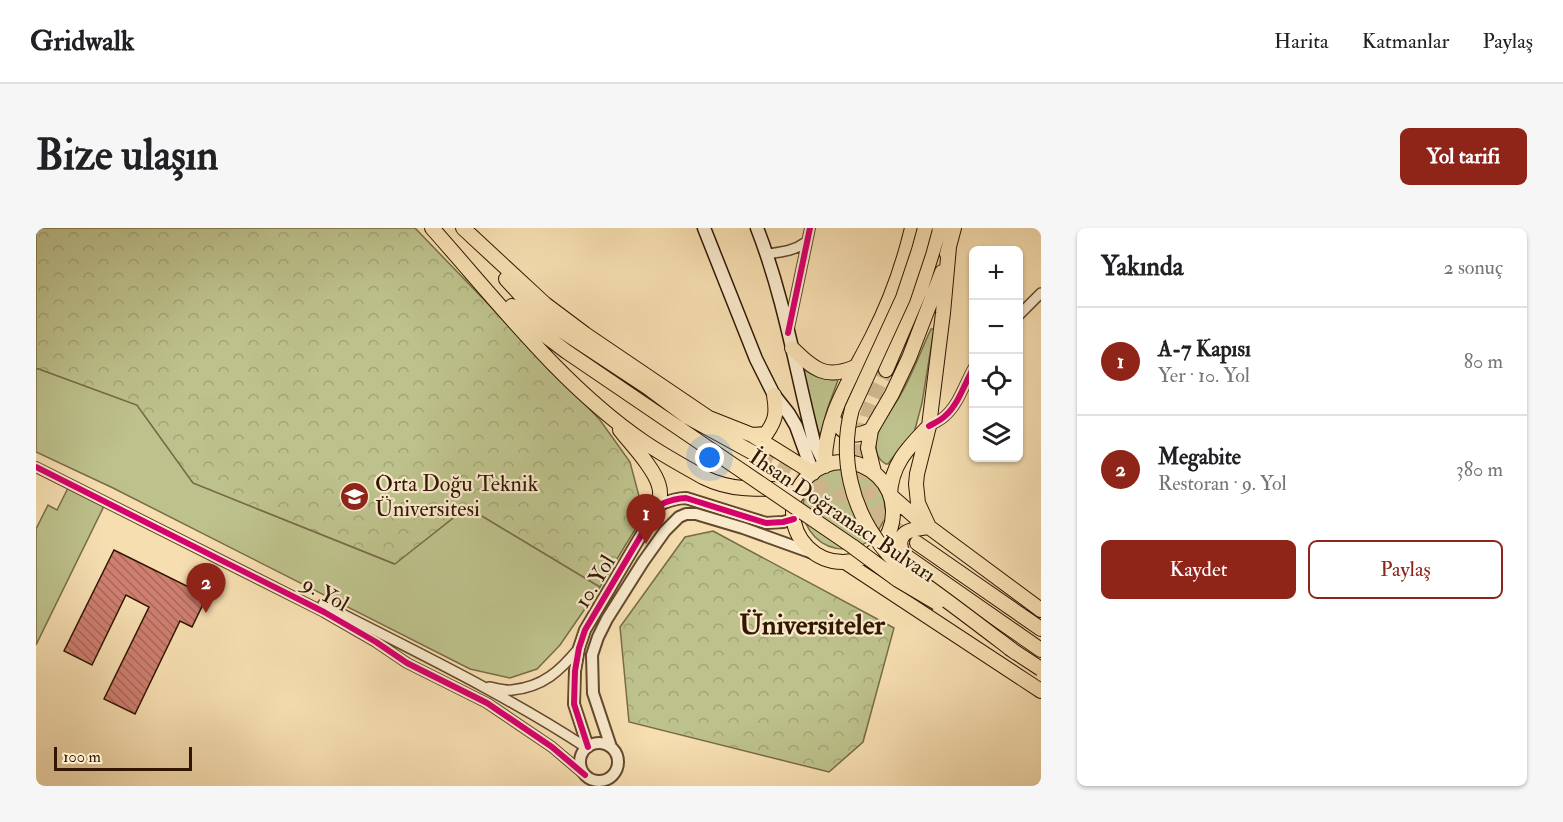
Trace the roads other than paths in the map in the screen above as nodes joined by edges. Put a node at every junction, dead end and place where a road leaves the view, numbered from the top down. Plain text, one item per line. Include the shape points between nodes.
1 (433, 228) edge
2 (461, 228) edge
3 (704, 228) edge
4 (757, 228) edge
5 (810, 228) edge
6 (912, 228) edge
7 (925, 228) edge
8 (940, 228) edge
9 (954, 228) edge
10 (806, 242) junction
11 (949, 247) junction
12 (767, 254) junction
13 (1041, 293) edge
14 (1023, 311) edge
15 (788, 333) junction
16 (792, 348) junction
17 (855, 367) junction
18 (886, 370) tunnel mouth
19 (969, 377) edge
20 (774, 395) junction
21 (608, 414) junction
22 (833, 419) junction
23 (929, 426) junction
24 (871, 430) junction
25 (752, 435) junction
26 (759, 456) tunnel mouth
27 (36, 461) edge
28 (36, 467) edge
29 (819, 469) junction
30 (873, 472) junction
31 (797, 495) junction
32 (890, 495) junction
33 (659, 506) junction
34 (794, 519) junction
35 (649, 524) junction
36 (929, 527) junction
37 (664, 531) junction
38 (917, 543) tunnel mouth
39 (871, 553) junction
40 (903, 554) junction
41 (818, 555) junction
42 (630, 556) junction
43 (643, 562) junction
44 (845, 562) junction
45 (1041, 610) edge
46 (1041, 629) edge
47 (579, 648) junction
48 (1041, 650) edge
49 (1016, 653) junction
50 (1041, 669) edge
51 (482, 686) junction
52 (1041, 691) edge
53 (588, 747) junction
54 (610, 747) junction
55 (590, 780) edge
56 (613, 781) edge

1 - 21 main road via 536,345
1 - 49 main road, İhsan Doğramacı Bulvarı, bridge via 547,337 898,580
2 - 25 main road via 577,328 708,418
2 - 26 main road, İhsan Doğramacı Bulvarı via 526,301 556,327 686,416
3 - 20 main road
4 - 12 main road
5 - 10 street
6 - 17 main road via 894,288
7 - 49 main road, bridge via 903,298 852,409 846,446 850,480 866,522 892,558
8 - 18 main road via 921,288
9 - 11 main road
10 - 12 street via 787,251
10 - 15 street
11 - 23 main road
11 - 24 main road via 909,358
12 - 15 main road
13 - 14 street
15 - 16 main road
16 - 17 main road via 826,373
16 - 29 main road
17 - 22 main road
19 - 23 street via 948,414
20 - 25 main road via 774,423 765,434
20 - 29 main road
21 - 31 main road via 644,442 706,478 742,488 782,489
21 - 33 main road via 653,472 659,483
22 - 24 main road via 849,435
22 - 29 main road
23 - 32 main road via 900,459 893,472
23 - 36 main road via 916,484 918,503
24 - 30 main road via 868,448
25 - 29 main road
27 - 51 street, 9. Yol
28 - 55 street, 9. Yol via 324,612 407,663 487,703 552,747
29 - 30 main road via 839,462
29 - 31 main road via 806,479
30 - 32 main road
31 - 34 main road
32 - 36 main road
32 - 39 main road via 892,523 884,540
33 - 34 street via 686,498 766,523
33 - 35 street, 10. Yol
34 - 41 main road via 802,540
35 - 37 street
35 - 42 street, 10. Yol
36 - 40 main road via 905,532 900,541
36 - 45 main road
37 - 41 street, 10. Yol via 680,517 696,514
37 - 43 street, 10. Yol
38 - 46 main road, İhsan Doğramacı Bulvarı
39 - 40 main road, İhsan Doğramacı Bulvarı
39 - 44 main road
40 - 48 main road, İhsan Doğramacı Bulvarı
41 - 44 main road
42 - 43 street
42 - 47 street, 10. Yol via 585,630
43 - 54 street, 10. Yol via 607,620 592,655 593,693
44 - 52 main road
47 - 51 street, 9. Yol via 548,679 531,686 510,691
47 - 53 street, 10. Yol via 574,704
49 - 50 main road, İhsan Doğramacı Bulvarı, bridge
51 - 53 street, 9. Yol
53 - 54 street via 600,743
53 - 55 street, 10. Yol via 580,764
54 - 56 street, 10. Yol via 618,761
55 - 56 street, 10. Yol

